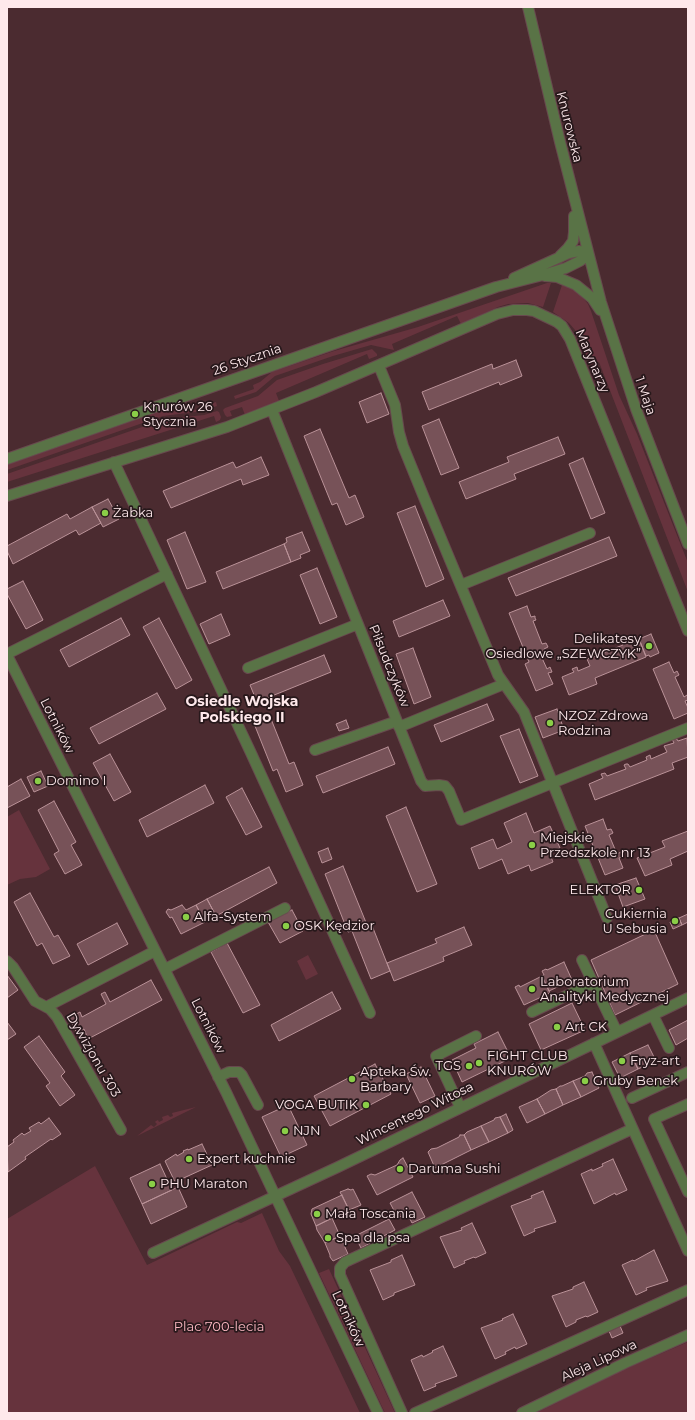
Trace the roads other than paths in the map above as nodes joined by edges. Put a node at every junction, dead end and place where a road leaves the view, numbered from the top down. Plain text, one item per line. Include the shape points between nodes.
1 (528, 7) edge
2 (572, 191) junction
3 (587, 252) junction
4 (559, 257) junction
5 (544, 275) junction
6 (496, 287) junction
7 (609, 328) junction
8 (379, 366) junction
9 (272, 410) junction
10 (7, 459) edge
11 (114, 462) junction
12 (7, 496) edge
13 (590, 533) dead end
14 (688, 544) edge
15 (167, 574) junction
16 (461, 585) junction
17 (358, 624) junction
18 (688, 631) edge
19 (7, 654) edge
20 (248, 668) dead end
21 (504, 684) junction
22 (398, 724) junction
23 (688, 728) edge
24 (315, 750) dead end
25 (552, 782) junction
26 (285, 908) dead end
27 (606, 918) dead end
28 (155, 951) junction
29 (582, 960) dead end
30 (7, 961) edge
31 (165, 970) junction
32 (594, 983) junction
33 (688, 999) edge
34 (46, 1007) junction
35 (532, 1012) dead end
36 (370, 1013) dead end
37 (653, 1015) junction
38 (617, 1032) junction
39 (476, 1036) dead end
40 (594, 1043) junction
41 (670, 1048) dead end
42 (688, 1072) edge
43 (218, 1076) junction
44 (632, 1098) dead end
45 (688, 1104) edge
46 (258, 1105) dead end
47 (460, 1107) junction
48 (632, 1129) junction
49 (121, 1130) dead end
50 (688, 1192) edge
51 (275, 1196) junction
52 (688, 1251) edge
53 (153, 1253) dead end
54 (688, 1290) edge
55 (688, 1335) edge
56 (378, 1413) edge
57 (402, 1413) edge
58 (415, 1413) edge
59 (522, 1413) edge

1 - 2 street, Knurowska
2 - 3 street, Knurowska
2 - 4 street via 574,236
3 - 4 street, 26 Stycznia via 579,251
3 - 5 street, 26 Stycznia via 580,261
3 - 7 street, 1 Maja
4 - 6 street, 26 Stycznia
5 - 6 street, 26 Stycznia
5 - 7 street via 570,281 587,293 597,305
6 - 10 street, 26 Stycznia
7 - 14 street, 1 Maja via 638,416
8 - 9 street, Marynarzy
8 - 16 street via 395,405 403,446
8 - 18 street, Marynarzy via 505,312 534,311 562,326 573,346
9 - 11 street, Marynarzy via 227,427
9 - 17 street, Piłsudczyków
11 - 12 street, Marynarzy
11 - 15 street
13 - 16 street
15 - 19 street
15 - 36 street
16 - 21 street
17 - 20 street
17 - 22 street, Piłsudczyków
19 - 28 street, Lotników
21 - 22 street
21 - 25 street via 524,712
22 - 24 street
22 - 25 street, Piłsudczyków via 422,784 445,786 461,820
23 - 25 street, Piłsudczyków
25 - 27 street
26 - 31 street
28 - 31 street, Lotników
28 - 34 street
29 - 32 street
30 - 34 street, Dywizjonu 303 via 35,1001
31 - 43 street, Lotników
32 - 35 street
32 - 38 street
33 - 37 street, Wincentego Witosa
34 - 49 street, Dywizjonu 303 via 57,1017
37 - 38 street, Wincentego Witosa
37 - 41 street
38 - 40 street, Wincentego Witosa
39 - 47 street via 436,1056
40 - 47 street, Wincentego Witosa
40 - 48 street
42 - 44 street
43 - 46 street via 239,1072
43 - 51 street, Lotników
45 - 50 street via 654,1119
47 - 51 street, Wincentego Witosa
48 - 52 street
48 - 57 street via 345,1262 340,1268 340,1275
51 - 53 street, Wincentego Witosa
51 - 56 street, Lotników
54 - 58 street
55 - 59 street, Aleja Lipowa

